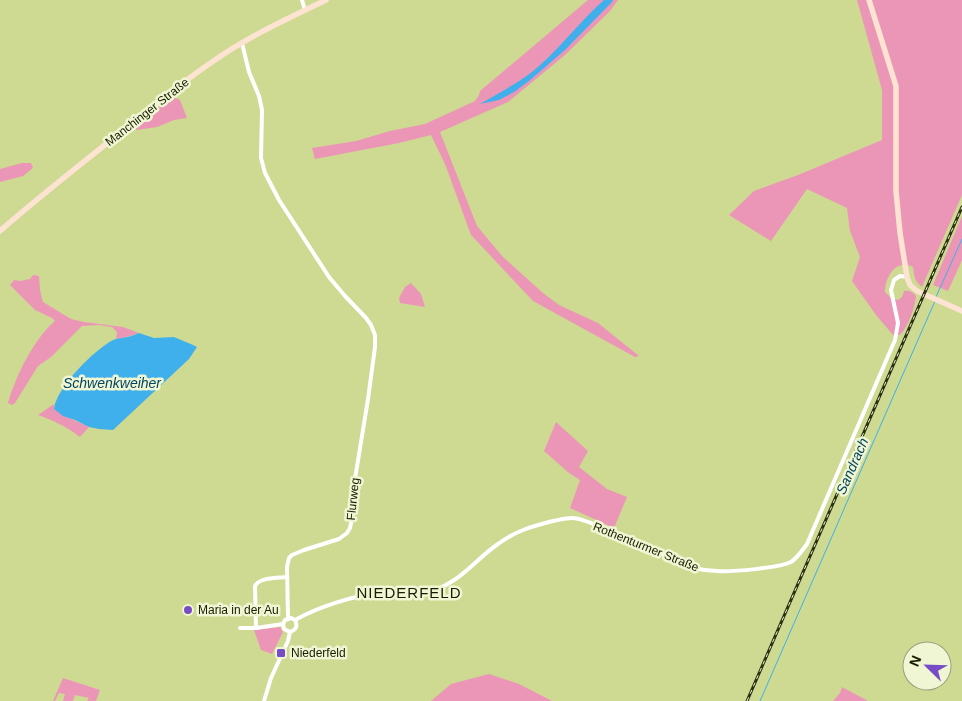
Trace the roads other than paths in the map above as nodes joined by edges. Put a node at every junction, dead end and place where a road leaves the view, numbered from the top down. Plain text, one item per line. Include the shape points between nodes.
1 (302, 0) edge
2 (326, 0) edge
3 (870, 0) edge
4 (305, 10) junction
5 (242, 43) junction
6 (0, 231) edge
7 (907, 277) junction
8 (962, 311) edge
9 (287, 577) junction
10 (288, 618) junction
11 (295, 620) junction
12 (283, 624) junction
13 (240, 628) dead end
14 (256, 628) junction
15 (290, 632) junction
16 (264, 701) edge

1 - 4 street
2 - 4 main road, Manchinger Straße
3 - 7 main road via 896,86 896,191
4 - 5 main road, Manchinger Straße
5 - 6 main road, Manchinger Straße via 180,84
5 - 9 street, Flurweg via 262,110 261,158 265,173 329,276 366,318 375,335 350,528 340,539 292,555 287,562
7 - 8 main road via 917,291
7 - 11 street, Rothenturmer Straße via 900,276 894,280 891,290 898,323 896,340 807,544 790,562 780,566 707,571 570,518 516,532 490,549 451,583 434,590 365,595 323,607
9 - 10 street, Flurweg
9 - 14 street via 262,580 256,584
10 - 11 street
10 - 12 street
11 - 15 street via 296,628
12 - 14 street
12 - 15 street
13 - 14 street
15 - 16 street

